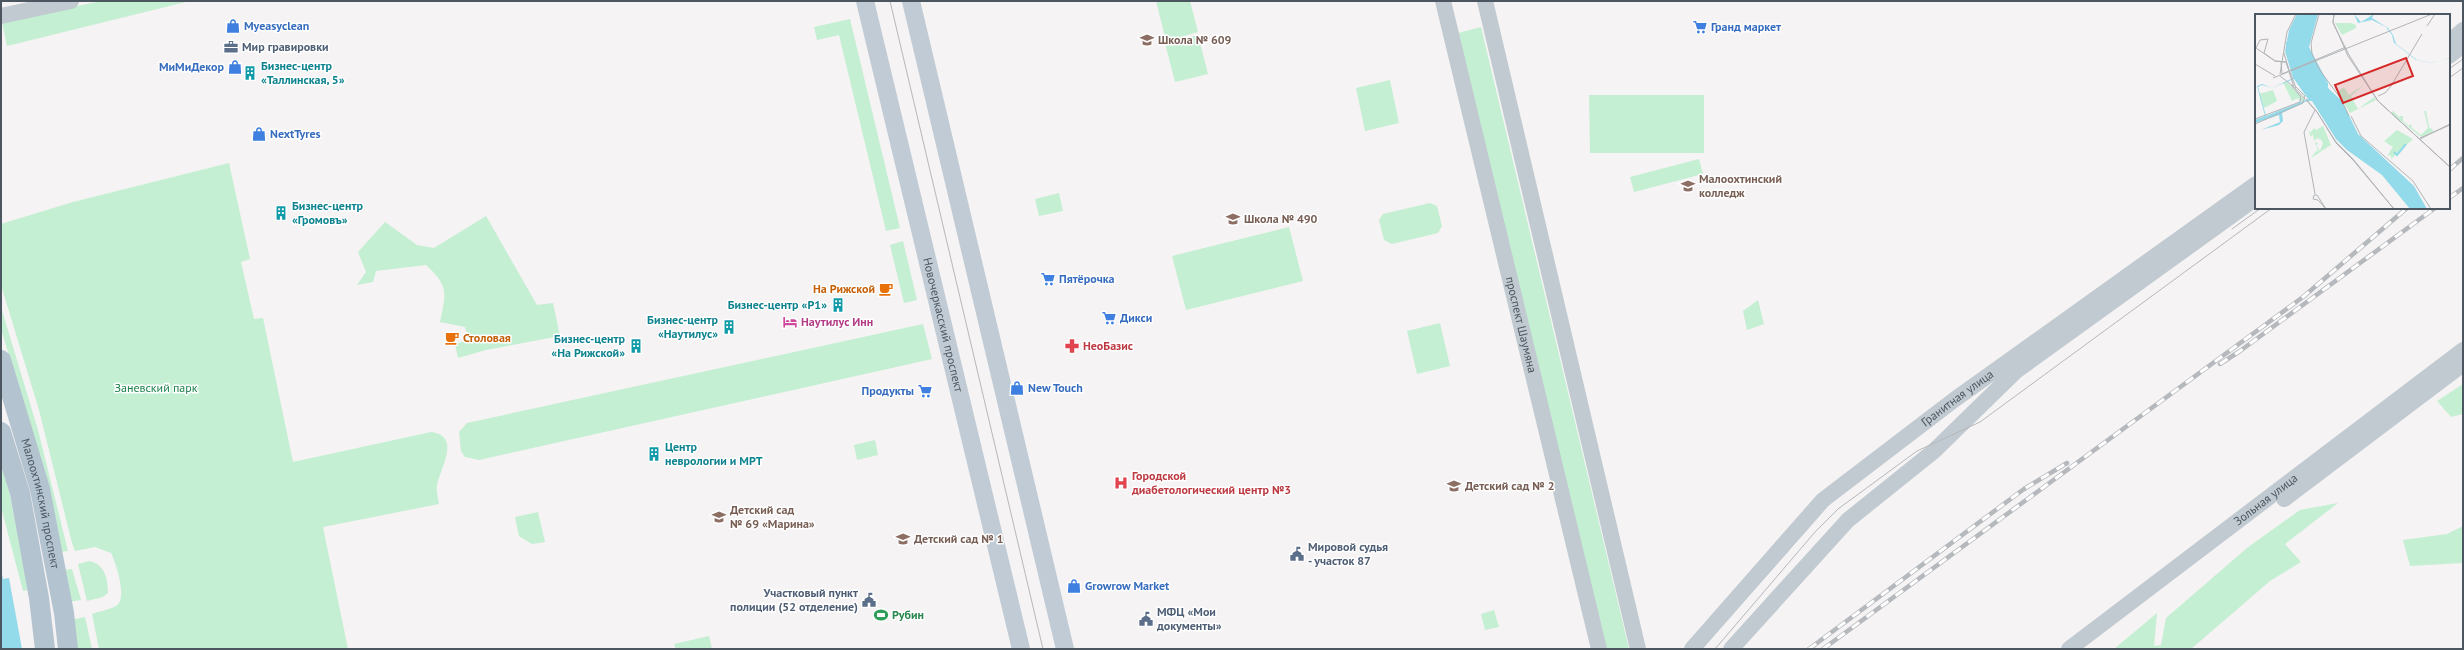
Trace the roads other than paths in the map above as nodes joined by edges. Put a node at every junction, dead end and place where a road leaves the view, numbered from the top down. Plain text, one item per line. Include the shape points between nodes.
1 (71, 1) edge
2 (865, 1) edge
3 (911, 1) edge
4 (1443, 1) edge
5 (1485, 1) edge
6 (1, 16) edge
7 (2463, 30) edge
8 (2450, 41) edge
9 (2463, 45) edge
10 (2450, 55) edge
11 (2255, 185) edge
12 (2255, 199) edge
13 (2463, 350) edge
14 (1, 360) edge
15 (2463, 364) edge
16 (1, 432) edge
17 (45, 649) edge
18 (68, 649) edge
19 (1021, 649) edge
20 (1065, 649) edge
21 (1599, 649) edge
22 (1638, 649) edge
23 (1692, 649) edge
24 (1731, 649) edge
25 (2069, 649) edge
26 (2087, 649) edge

1 - 6 street
2 - 19 main road, Новочеркасский проспект
3 - 20 main road
4 - 21 street, проспект Шаумяна
5 - 22 street
7 - 8 street
9 - 10 street
11 - 23 street, Гранитная улица via 1954,400 1823,500
12 - 24 street, Гранитная улица via 2016,371 1934,451 1848,520
13 - 25 street, Зольная улица
14 - 18 main road, Малоохтинский проспект via 40,489 64,613
15 - 26 street, Зольная улица
16 - 17 main road, Малоохтинский проспект via 20,493 39,598

